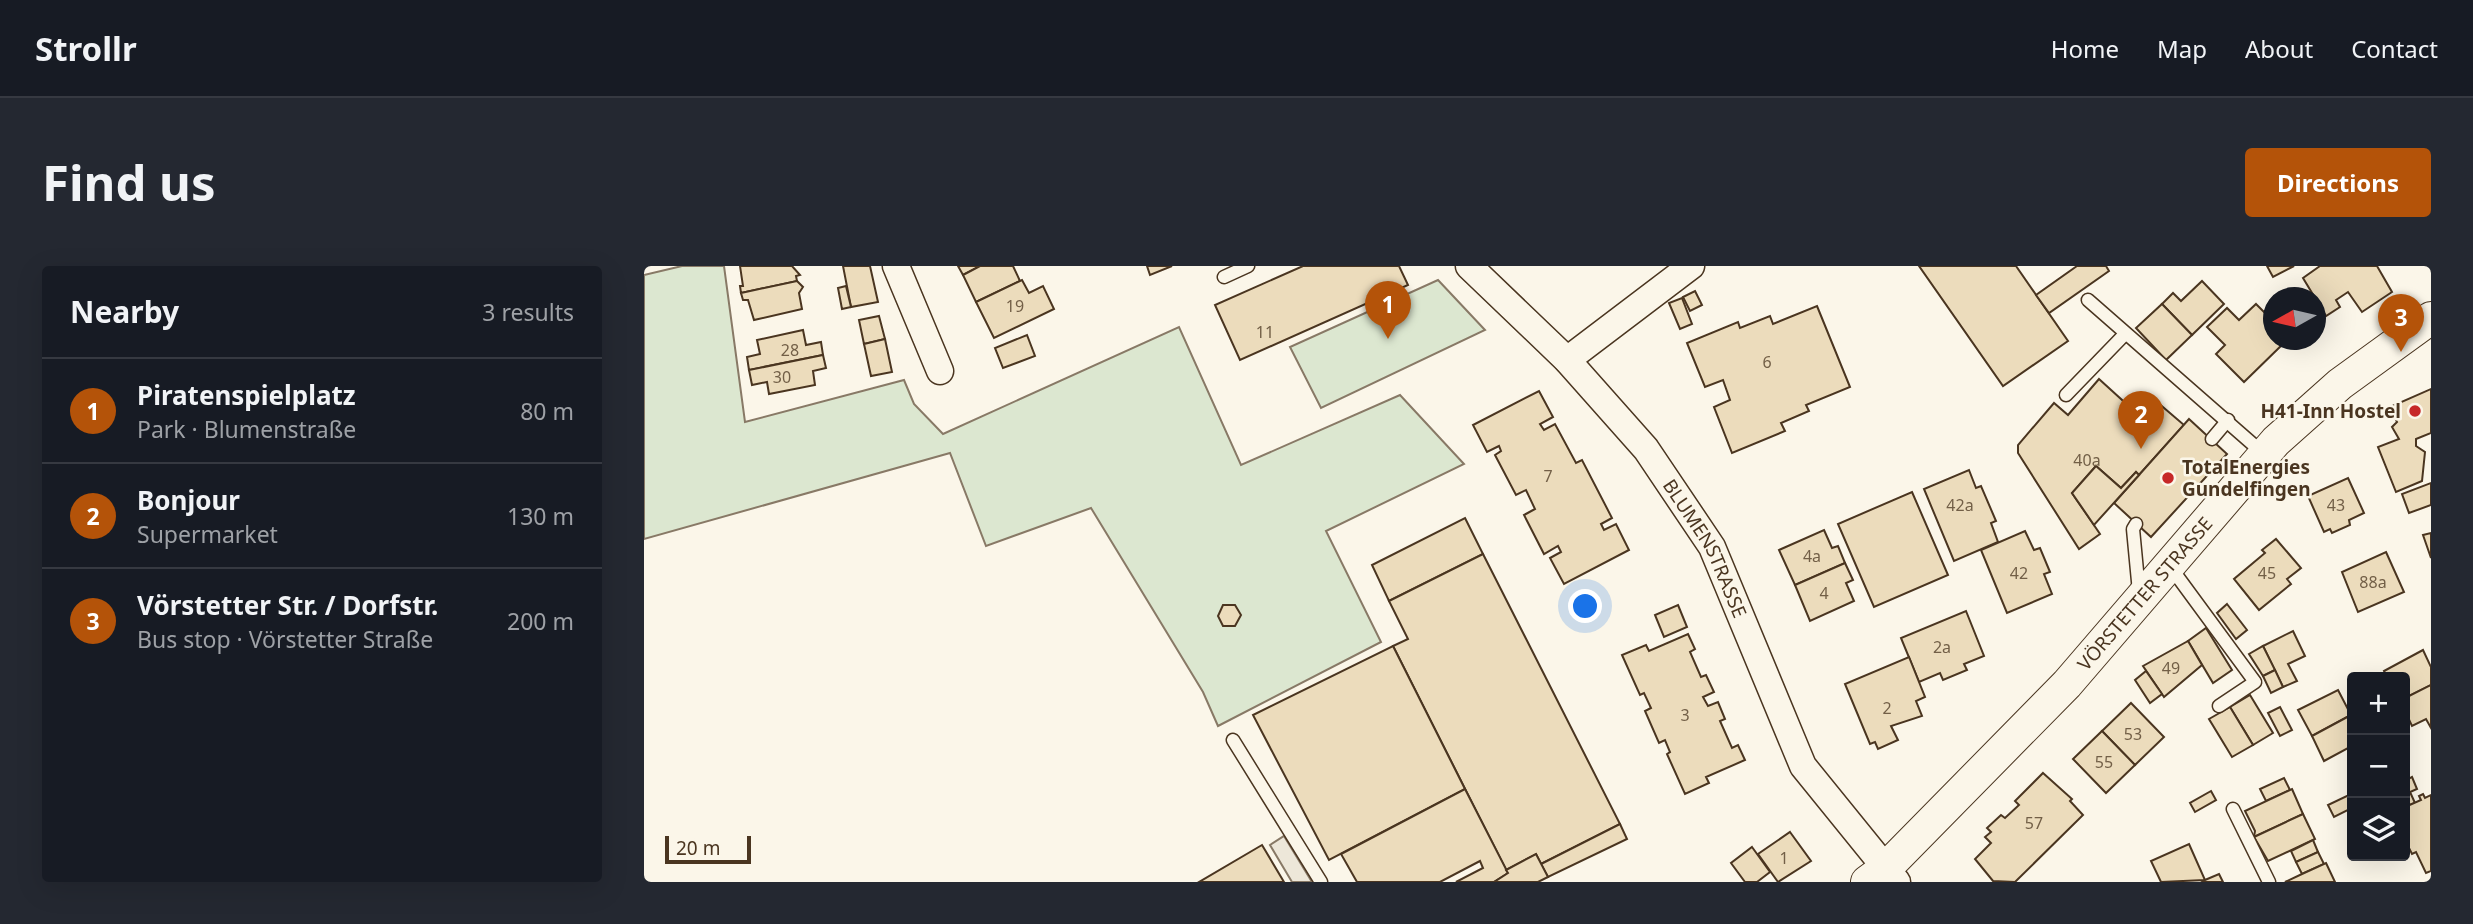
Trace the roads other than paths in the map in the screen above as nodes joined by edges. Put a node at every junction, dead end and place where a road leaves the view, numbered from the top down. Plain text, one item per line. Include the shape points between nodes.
1 (896, 266) edge
2 (1248, 266) edge
3 (1469, 266) edge
4 (1691, 266) edge
5 (1224, 277) dead end
6 (2088, 300) dead end
7 (2431, 318) edge
8 (2124, 334) junction
9 (1567, 360) junction
10 (940, 371) dead end
11 (2066, 395) dead end
12 (2228, 420) junction
13 (2211, 439) dead end
14 (2264, 454) junction
15 (2136, 524) dead end
16 (2168, 564) junction
17 (2139, 598) junction
18 (2218, 706) dead end
19 (1233, 740) dead end
20 (2233, 809) dead end
21 (1883, 877) edge
22 (1321, 882) edge
23 (2269, 882) edge

1 - 10 street
2 - 5 lane
3 - 9 street, BLUMENSTRASSE
4 - 9 street
6 - 8 lane
7 - 14 street, VÖRSTETTER STRASSE via 2340,384
8 - 11 lane
8 - 12 lane
9 - 21 street, BLUMENSTRASSE via 1646,449 1704,534 1803,766
12 - 13 lane
12 - 14 lane
14 - 16 street, VÖRSTETTER STRASSE
15 - 17 lane
16 - 17 street, VÖRSTETTER STRASSE
16 - 18 lane via 2255,682
17 - 21 street, VÖRSTETTER STRASSE via 2067,684
19 - 22 lane
20 - 23 lane

